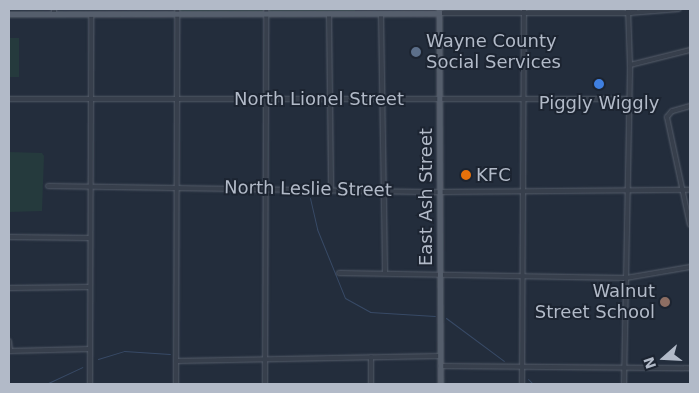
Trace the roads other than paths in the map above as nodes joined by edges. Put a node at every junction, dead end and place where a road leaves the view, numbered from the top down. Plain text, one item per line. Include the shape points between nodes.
1 (636, 9) edge
2 (679, 9) edge
3 (54, 11) edge
4 (177, 11) edge
5 (266, 11) edge
6 (439, 11) edge
7 (524, 11) edge
8 (629, 11) edge
9 (9, 14) edge
10 (91, 14) junction
11 (329, 14) junction
12 (381, 14) junction
13 (690, 50) edge
14 (630, 65) junction
15 (9, 99) edge
16 (92, 99) junction
17 (329, 99) junction
18 (381, 99) junction
19 (440, 99) junction
20 (524, 99) junction
21 (630, 99) junction
22 (178, 100) junction
23 (266, 100) junction
24 (690, 106) edge
25 (48, 186) dead end
26 (91, 186) junction
27 (178, 187) junction
28 (265, 188) junction
29 (383, 189) junction
30 (331, 190) junction
31 (522, 190) junction
32 (690, 190) edge
33 (684, 191) junction
34 (440, 192) junction
35 (629, 192) junction
36 (690, 225) edge
37 (9, 237) edge
38 (89, 238) junction
39 (690, 267) edge
40 (339, 273) dead end
41 (385, 273) junction
42 (440, 273) junction
43 (523, 274) junction
44 (626, 278) junction
45 (89, 287) junction
46 (9, 288) edge
47 (9, 341) edge
48 (90, 349) junction
49 (9, 351) edge
50 (440, 356) junction
51 (371, 357) junction
52 (265, 359) junction
53 (176, 361) junction
54 (440, 366) junction
55 (522, 366) junction
56 (624, 368) junction
57 (690, 368) edge
58 (90, 384) edge
59 (176, 384) edge
60 (264, 384) edge
61 (371, 384) edge
62 (440, 384) edge
63 (522, 384) edge
64 (624, 384) edge

1 - 8 street
2 - 8 street
3 - 9 main road
3 - 10 main road
4 - 5 main road
4 - 10 main road
4 - 22 street
5 - 11 main road
5 - 23 street
6 - 7 street
6 - 12 main road
6 - 19 main road, East Ash Street
7 - 8 street
7 - 20 street
8 - 14 street
10 - 16 street
11 - 12 main road
11 - 17 street
12 - 18 street
13 - 14 street
14 - 21 street
15 - 16 street, North Lionel Street
16 - 22 street, North Lionel Street
16 - 26 street
17 - 18 street, North Lionel Street
17 - 23 street, North Lionel Street
17 - 30 street
18 - 19 street, North Lionel Street
18 - 29 street
19 - 20 street, North Lionel Street
19 - 34 main road, East Ash Street
20 - 21 street, North Lionel Street
20 - 31 street
21 - 35 street
22 - 23 street, North Lionel Street
22 - 27 street
23 - 28 street
24 - 33 street via 668,113
25 - 26 street, North Leslie Street
26 - 27 street, North Leslie Street
26 - 38 street
27 - 28 street, North Leslie Street
27 - 53 street
28 - 30 street, North Leslie Street
28 - 52 street
29 - 30 street, North Leslie Street
29 - 34 street, North Leslie Street
29 - 41 street
31 - 34 street, North Leslie Street
31 - 35 street, North Leslie Street
31 - 43 street
32 - 33 street, North Leslie Street
33 - 35 street, North Leslie Street
33 - 36 street
34 - 42 main road, East Ash Street
35 - 44 street
37 - 38 street
38 - 45 street
39 - 44 street
40 - 41 street
41 - 42 street
42 - 43 street
42 - 50 main road, East Ash Street
43 - 44 street
43 - 55 street
44 - 56 street
45 - 46 street
45 - 48 street
47 - 49 street
48 - 49 street
48 - 58 street
50 - 51 street
50 - 54 main road, East Ash Street
51 - 52 street
51 - 61 street
52 - 53 street
52 - 60 street
53 - 59 street
54 - 55 street
54 - 62 main road, East Ash Street
55 - 56 street
55 - 63 street
56 - 57 street
56 - 64 street

